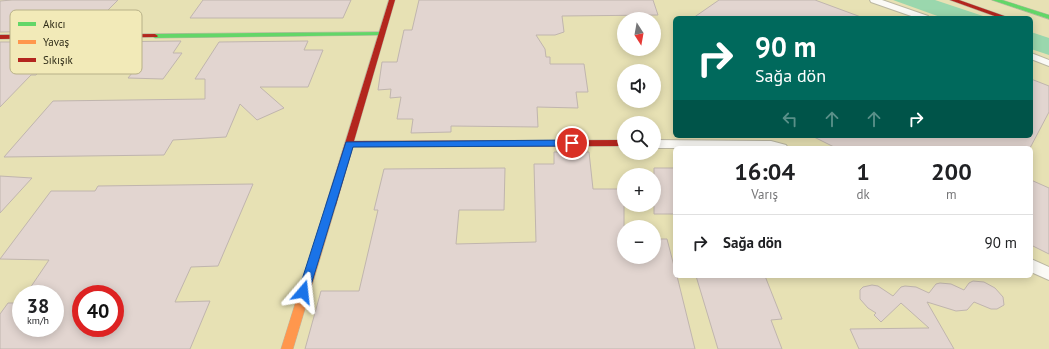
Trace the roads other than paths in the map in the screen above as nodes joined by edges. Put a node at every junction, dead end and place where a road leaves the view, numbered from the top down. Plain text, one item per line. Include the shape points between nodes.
1 (392, 0) edge
2 (874, 0) edge
3 (953, 0) edge
4 (995, 0) edge
5 (918, 16) edge
6 (1001, 16) edge
7 (1049, 18) edge
8 (381, 34) junction
9 (142, 37) edge
10 (0, 38) edge
11 (10, 38) edge
12 (1033, 57) edge
13 (1049, 63) edge
14 (617, 143) edge
15 (350, 144) junction
16 (661, 144) edge
17 (775, 146) edge
18 (1033, 266) edge
19 (1049, 274) edge
20 (287, 349) edge

1 - 8 main road
2 - 5 street
3 - 6 main road
4 - 7 main road
8 - 9 main road
8 - 15 main road
10 - 11 main road
12 - 13 street
14 - 15 main road
15 - 20 main road
16 - 17 street
18 - 19 street

